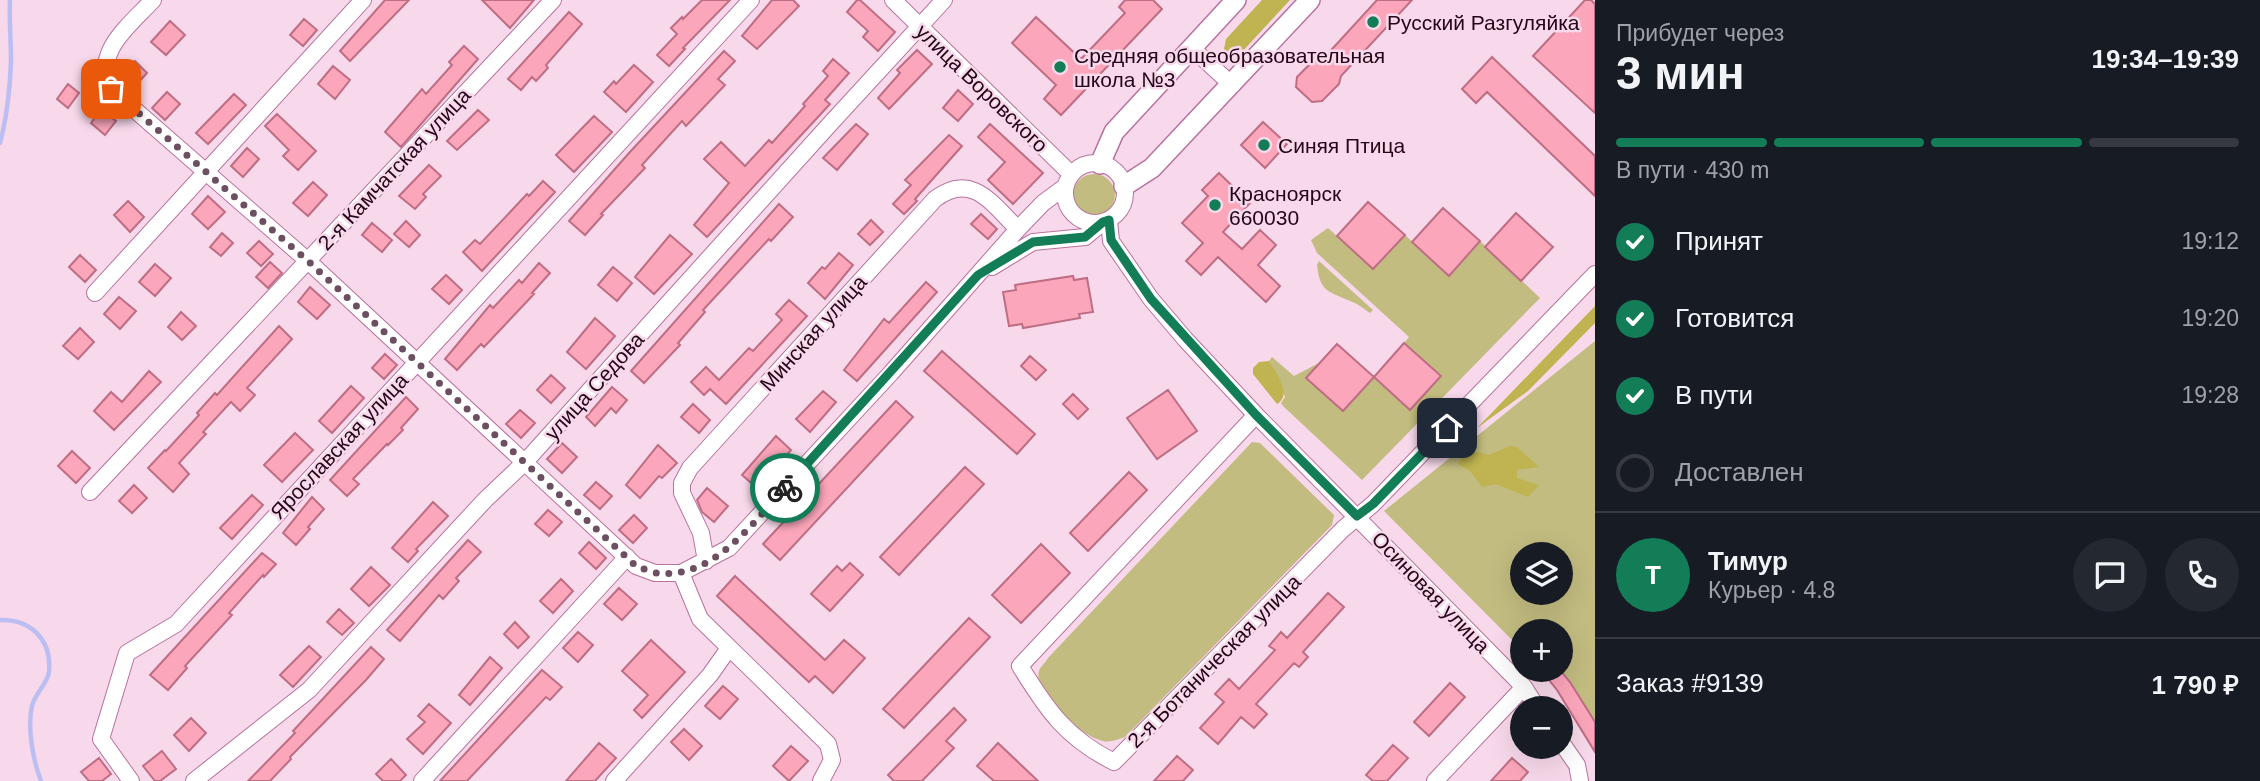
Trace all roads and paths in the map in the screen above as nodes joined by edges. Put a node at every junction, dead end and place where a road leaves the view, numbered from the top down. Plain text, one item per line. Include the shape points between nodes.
1 (153, 0) edge
2 (363, 0) edge
3 (553, 0) edge
4 (751, 0) edge
5 (893, 0) edge
6 (944, 0) edge
7 (1236, 0) edge
8 (1310, 0) edge
9 (920, 26) junction
10 (1192, 48) junction
11 (1232, 85) junction
12 (1100, 164) junction
13 (205, 171) junction
14 (1068, 180) junction
15 (1124, 186) junction
16 (1106, 221) junction
17 (1018, 229) junction
18 (308, 261) junction
19 (1595, 274) edge
20 (978, 275) junction
21 (95, 293) dead end
22 (417, 361) junction
23 (1256, 415) junction
24 (525, 462) junction
25 (90, 492) dead end
26 (1357, 516) junction
27 (627, 557) junction
28 (706, 561) junction
29 (681, 573) junction
30 (729, 648) junction
31 (1524, 687) junction
32 (1530, 696) edge
33 (1573, 759) edge
34 (131, 781) edge
35 (194, 781) edge
36 (422, 781) edge
37 (614, 781) edge
38 (821, 781) edge
39 (1435, 781) edge
40 (1580, 781) edge

1 - 13 street via 117,39 107,57 106,80
2 - 13 street
3 - 18 street, 2-я Камчатская улица
4 - 22 street, Ярославская улица
5 - 9 street, улица Воровского
6 - 9 street, улица Седова
7 - 10 street
8 - 11 street
9 - 14 street, улица Воровского
9 - 24 street, улица Седова
10 - 11 street
10 - 12 street via 1114,132
11 - 15 street via 1152,168
12 - 14 street via 1084,165
12 - 15 street via 1113,169
13 - 18 street
13 - 21 street
14 - 16 street via 1066,202 1074,216 1089,223
14 - 17 street
15 - 16 street via 1122,205
16 - 20 street via 1085,237 1033,242
16 - 23 street, Осиновая улица via 1111,240 1151,299
17 - 20 street
17 - 28 street, Минская улица via 983,194 973,190 956,187 935,199 690,468 682,493 701,533
18 - 22 street
18 - 25 street, 2-я Камчатская улица
19 - 26 street
20 - 28 street via 729,548
22 - 24 street
22 - 34 street, Ярославская улица via 176,624 127,653 101,739
23 - 26 street, Осиновая улица
23 - 26 street, 2-я Ботаническая улица via 1020,666 1056,721 1114,762
24 - 27 street
24 - 35 street, улица Седова via 309,690
26 - 31 street, Осиновая улица
27 - 29 street via 636,566 656,573
27 - 36 street
28 - 29 street
29 - 30 street via 700,619
30 - 37 street
30 - 38 street via 828,744 832,760
31 - 32 street, Осиновая улица
31 - 39 street
33 - 40 street

